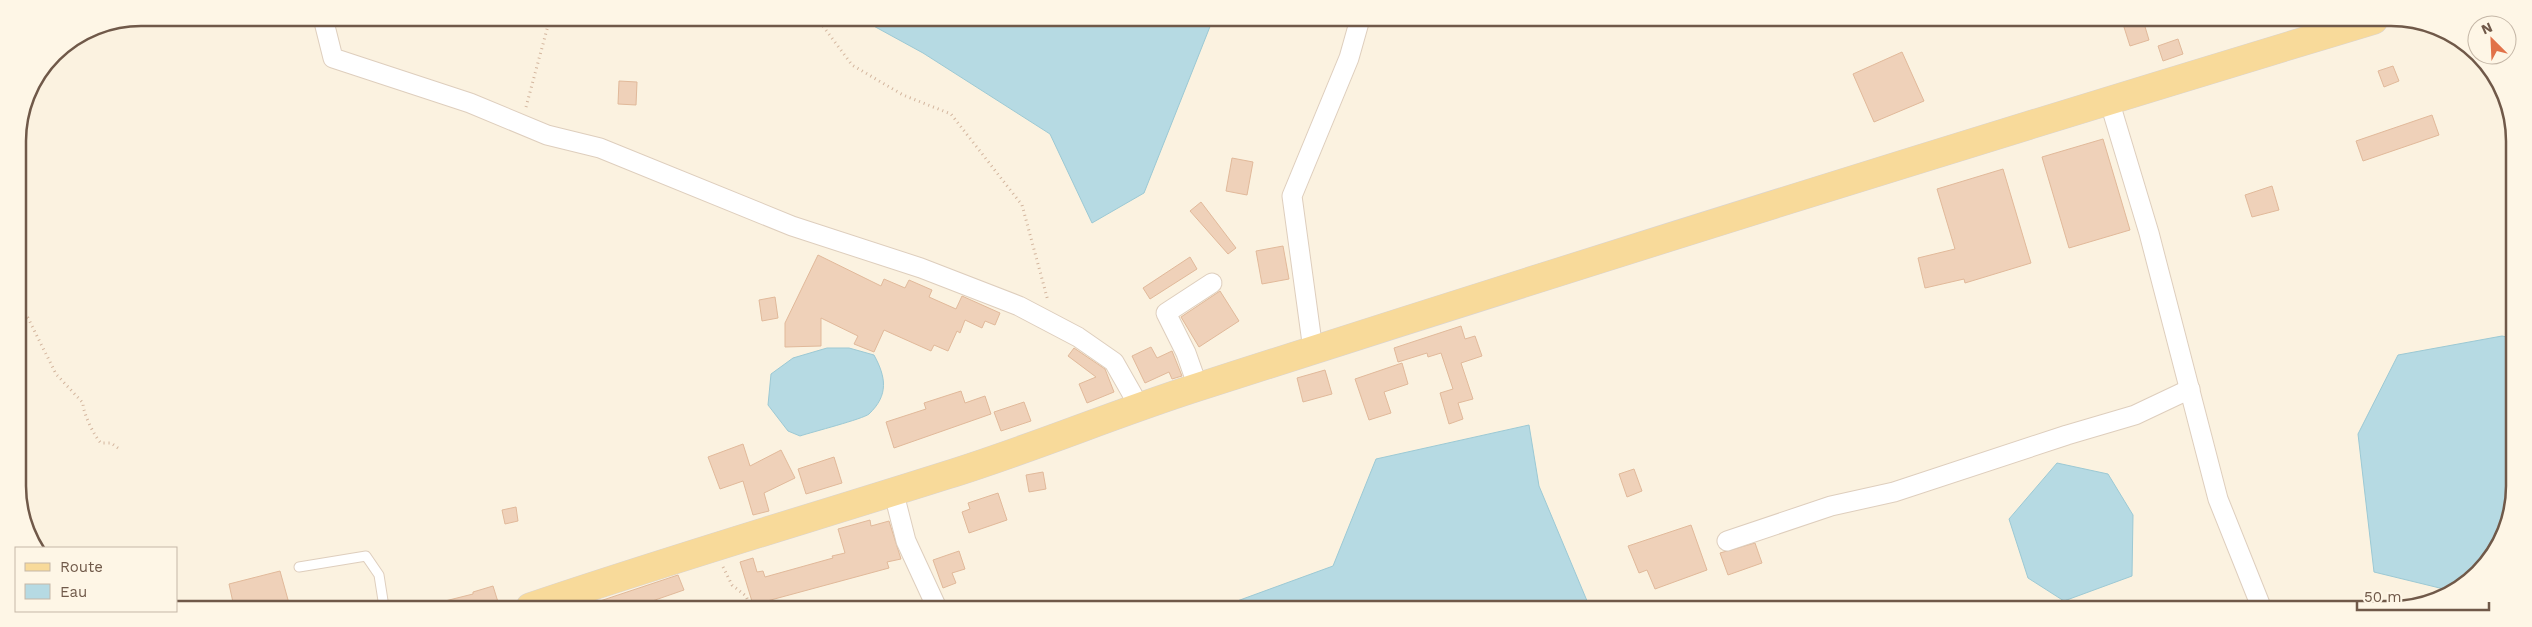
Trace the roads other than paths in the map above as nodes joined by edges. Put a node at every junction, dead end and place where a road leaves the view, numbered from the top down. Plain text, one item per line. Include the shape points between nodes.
1 (325, 26) edge
2 (1358, 26) edge
3 (2354, 26) edge
4 (2109, 100) junction
5 (1212, 283) dead end
6 (1313, 350) junction
7 (1198, 387) junction
8 (2190, 389) junction
9 (1139, 406) junction
10 (893, 490) junction
11 (1727, 541) dead end
12 (299, 567) dead end
13 (383, 601) edge
14 (550, 601) edge
15 (934, 601) edge
16 (2259, 601) edge

1 - 9 street via 333,58 470,103 547,135 600,148 792,226 921,268 1019,306 1078,337 1114,362
2 - 6 street via 1349,58 1292,196
3 - 4 main road
4 - 6 main road
4 - 8 street via 2149,233
5 - 7 street via 1166,313
6 - 7 main road
7 - 9 main road
8 - 11 street via 2135,415 1894,492 1831,506
8 - 16 street via 2218,499
9 - 10 main road via 949,475
10 - 14 main road
10 - 15 street via 906,541
12 - 13 lane via 366,556 379,575

